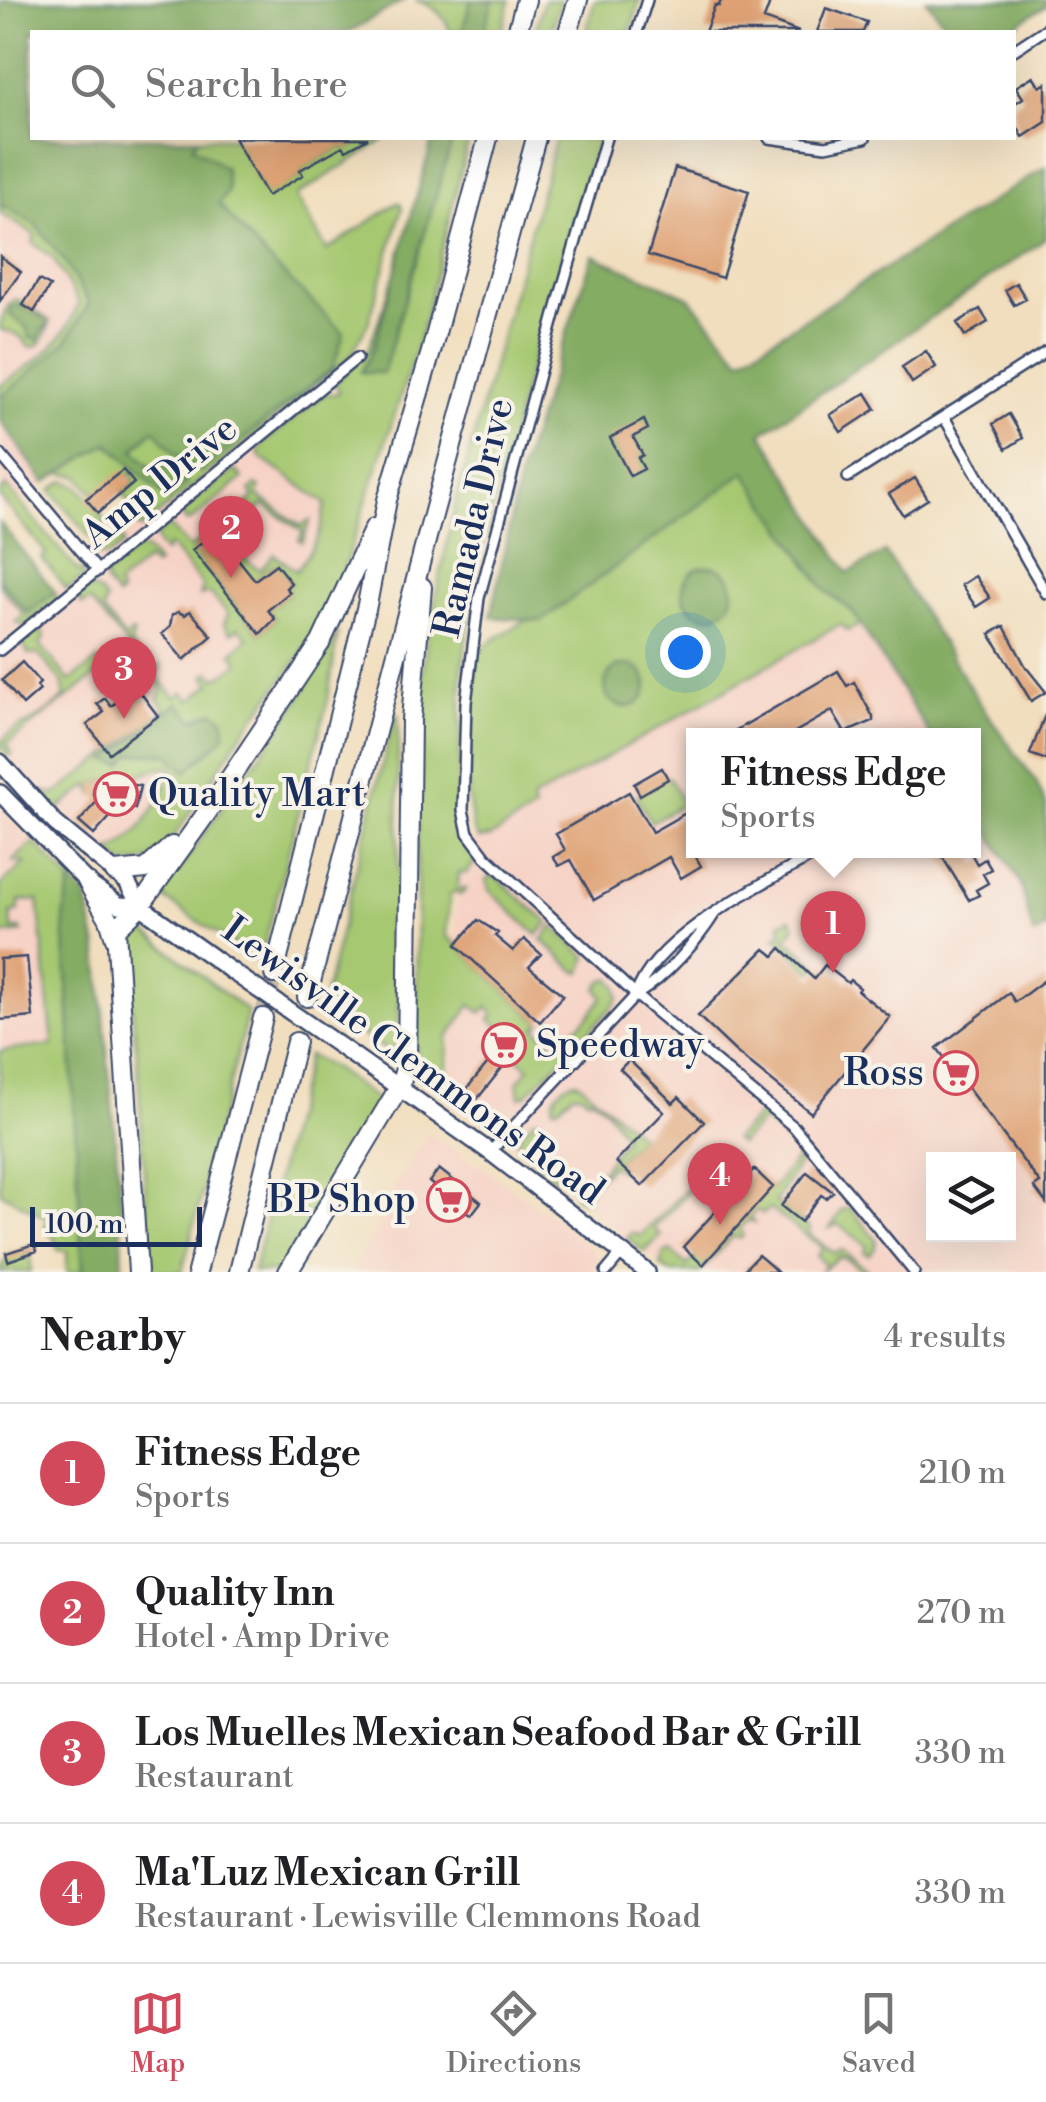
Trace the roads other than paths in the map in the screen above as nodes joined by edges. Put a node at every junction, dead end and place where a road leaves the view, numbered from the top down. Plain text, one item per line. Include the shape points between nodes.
1 (526, 0) edge
2 (578, 0) edge
3 (648, 0) edge
4 (1046, 29) edge
5 (518, 30) edge
6 (569, 30) edge
7 (639, 30) edge
8 (1016, 49) edge
9 (487, 140) edge
10 (535, 140) edge
11 (605, 140) edge
12 (783, 140) edge
13 (855, 140) edge
14 (1046, 352) edge
15 (356, 358) dead end
16 (944, 417) junction
17 (0, 454) edge
18 (848, 477) dead end
19 (387, 500) junction
20 (427, 536) junction
21 (98, 571) junction
22 (1046, 593) edge
23 (0, 650) edge
24 (0, 762) edge
25 (0, 792) edge
26 (208, 811) junction
27 (810, 858) edge
28 (115, 872) junction
29 (88, 883) junction
30 (140, 906) junction
31 (115, 938) junction
32 (274, 974) tunnel mouth
33 (307, 996) dead end
34 (636, 996) junction
35 (262, 1018) tunnel mouth
36 (296, 1042) dead end
37 (400, 1086) junction
38 (490, 1152) junction
39 (622, 1253) junction
40 (138, 1272) edge
41 (197, 1272) edge
42 (238, 1272) edge
43 (288, 1272) edge
44 (606, 1272) edge
45 (647, 1272) edge
46 (914, 1272) edge

1 - 5 highway
2 - 6 highway
3 - 7 street
4 - 8 street
9 - 19 highway
10 - 20 highway
11 - 34 street, Ramada Drive via 480,598 466,703 462,810 478,850
12 - 13 street via 826,146
14 - 16 street
15 - 21 street, Amp Drive
16 - 18 street
16 - 22 street
17 - 21 street
19 - 26 highway via 321,642
19 - 32 highway
20 - 33 highway
20 - 37 highway via 411,720 407,1062
21 - 23 street, Amp Drive
24 - 28 main road, Lewisville Clemmons Road via 55,823
25 - 29 main road, Lewisville Clemmons Road
26 - 28 highway via 155,864
26 - 30 highway
27 - 34 street via 690,928 641,978
28 - 30 main road, Lewisville Clemmons Road
29 - 30 main road, Lewisville Clemmons Road via 119,905
29 - 31 highway
30 - 31 highway via 120,922
30 - 37 main road, Lewisville Clemmons Road, bridge
31 - 40 highway
34 - 38 street
34 - 46 street, Ramada Drive via 794,1127
35 - 41 highway
36 - 42 highway
37 - 38 main road, Lewisville Clemmons Road
37 - 43 highway
38 - 39 main road, Lewisville Clemmons Road
39 - 44 street
39 - 45 main road, Lewisville Clemmons Road

